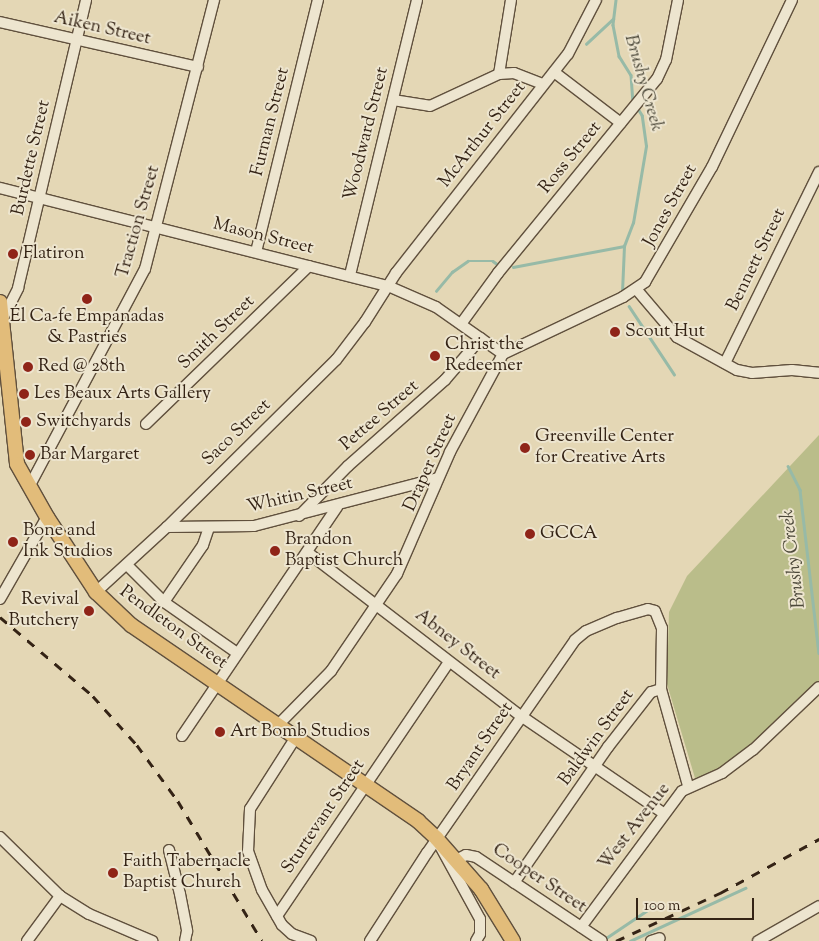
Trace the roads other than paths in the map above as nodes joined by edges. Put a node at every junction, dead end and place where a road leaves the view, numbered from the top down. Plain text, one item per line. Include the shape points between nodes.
1 (86, 0) edge
2 (214, 0) edge
3 (318, 0) edge
4 (417, 0) edge
5 (511, 0) edge
6 (596, 0) edge
7 (678, 0) edge
8 (792, 0) edge
9 (0, 22) edge
10 (76, 39) junction
11 (198, 67) junction
12 (554, 72) junction
13 (499, 74) junction
14 (543, 84) junction
15 (393, 100) junction
16 (621, 123) junction
17 (819, 172) edge
18 (0, 188) edge
19 (39, 197) junction
20 (157, 228) junction
21 (256, 252) junction
22 (309, 266) junction
23 (350, 276) junction
24 (388, 286) junction
25 (637, 290) junction
26 (0, 302) edge
27 (1, 321) edge
28 (461, 324) junction
29 (481, 338) junction
30 (503, 354) junction
31 (725, 363) junction
32 (819, 373) edge
33 (146, 424) dead end
34 (17, 464) junction
35 (40, 464) junction
36 (438, 478) junction
37 (29, 487) junction
38 (337, 506) junction
39 (298, 516) junction
40 (47, 517) junction
41 (167, 527) junction
42 (209, 528) junction
43 (307, 552) junction
44 (126, 565) junction
45 (96, 592) junction
46 (0, 599) edge
47 (164, 602) junction
48 (376, 605) junction
49 (649, 609) joint
50 (238, 653) junction
51 (449, 662) junction
52 (217, 684) junction
53 (819, 687) edge
54 (661, 689) junction
55 (522, 716) junction
56 (278, 725) junction
57 (182, 736) dead end
58 (296, 737) junction
59 (595, 767) junction
60 (366, 785) junction
61 (688, 786) junction
62 (663, 813) junction
63 (0, 837) edge
64 (437, 839) junction
65 (168, 850) dead end
66 (456, 860) junction
67 (514, 883) junction
68 (60, 896) junction
69 (819, 906) edge
70 (277, 916) junction
71 (581, 927) junction
72 (26, 941) edge
73 (152, 941) edge
74 (185, 941) edge
75 (311, 941) edge
76 (370, 941) edge
77 (476, 941) edge
78 (514, 941) edge
79 (602, 941) edge
80 (758, 941) edge

1 - 10 street, Burdette Street
2 - 11 street, Traction Street
3 - 21 street, Furman Street
4 - 15 street, Woodward Street
5 - 13 street
6 - 12 street, McArthur Street via 578,39
7 - 16 street, Ross Street via 666,60 638,106
8 - 25 street, Jones Street via 712,167 656,267
9 - 10 street, Aiken Street
10 - 11 street, Aiken Street
10 - 19 street, Burdette Street
11 - 20 street, Traction Street
12 - 14 street, McArthur Street
12 - 16 street
13 - 14 street via 524,76
13 - 15 street via 430,106
14 - 24 street, McArthur Street
15 - 23 street, Woodward Street
16 - 28 street, Ross Street
17 - 31 street, Bennett Street
18 - 19 street, Mason Street
19 - 20 street, Mason Street
19 - 27 street, Burdette Street via 18,288
20 - 21 street, Mason Street
20 - 35 street, Traction Street via 135,292
21 - 22 street, Mason Street
22 - 23 street, Mason Street
22 - 33 street, Smith Street
23 - 24 street, Mason Street
24 - 28 street, Mason Street via 425,300
24 - 41 street, Saco Street via 336,360
25 - 30 street, Jones Street
25 - 31 street via 677,337
26 - 27 main road, Pendleton Street
27 - 34 main road, Pendleton Street
28 - 29 street, Mason Street
29 - 30 street, Mason Street
29 - 39 street, Pettee Street via 439,386 348,466
30 - 36 street, Draper Street
31 - 32 street via 752,373 792,370
34 - 35 street
34 - 37 main road, Pendleton Street
35 - 37 street, Traction Street
36 - 38 street, Whitin Street
36 - 48 street, Draper Street via 407,556
37 - 40 main road, Pendleton Street
38 - 39 street, Whitin Street
38 - 43 street
39 - 42 street, Whitin Street via 254,526
40 - 45 main road, Pendleton Street
40 - 46 street
41 - 42 street, Whitin Street
41 - 44 street, Saco Street
42 - 47 street via 203,545
43 - 48 street, Abney Street
43 - 50 street
44 - 45 street, Saco Street
44 - 47 street
45 - 52 main road, Pendleton Street via 132,625
47 - 50 street
48 - 51 street, Abney Street via 418,634
48 - 56 street, Draper Street via 331,671
49 - 54 street, Baldwin Street via 657,613 662,628
49 - 55 street, Bryant Street via 617,618 582,634
50 - 52 street
51 - 55 street, Abney Street
51 - 60 street, Sturtevant Street
52 - 56 main road, Pendleton Street
52 - 57 street
53 - 61 street, West Avenue via 753,750 722,773
54 - 59 street, Baldwin Street via 651,692
54 - 61 street
55 - 59 street, Abney Street
55 - 64 street, Bryant Street
56 - 58 main road, Pendleton Street
58 - 60 main road, Pendleton Street
58 - 70 street via 255,798 248,818 250,862
59 - 62 street, Abney Street
59 - 67 street, Baldwin Street
60 - 64 main road, Pendleton Street via 404,810
60 - 70 street, Sturtevant Street
61 - 62 street, West Avenue
62 - 71 street, West Avenue
63 - 68 street
64 - 66 main road, Pendleton Street
64 - 76 street, Bryant Street
64 - 77 street via 450,870 480,919 480,934
65 - 74 street via 180,888 187,931
66 - 67 street, Cooper Street via 470,854
66 - 78 main road, Pendleton Street via 481,889
67 - 71 street, Cooper Street
68 - 72 street
68 - 73 street via 89,914
69 - 80 street
70 - 75 street via 287,931
71 - 79 street, Cooper Street

